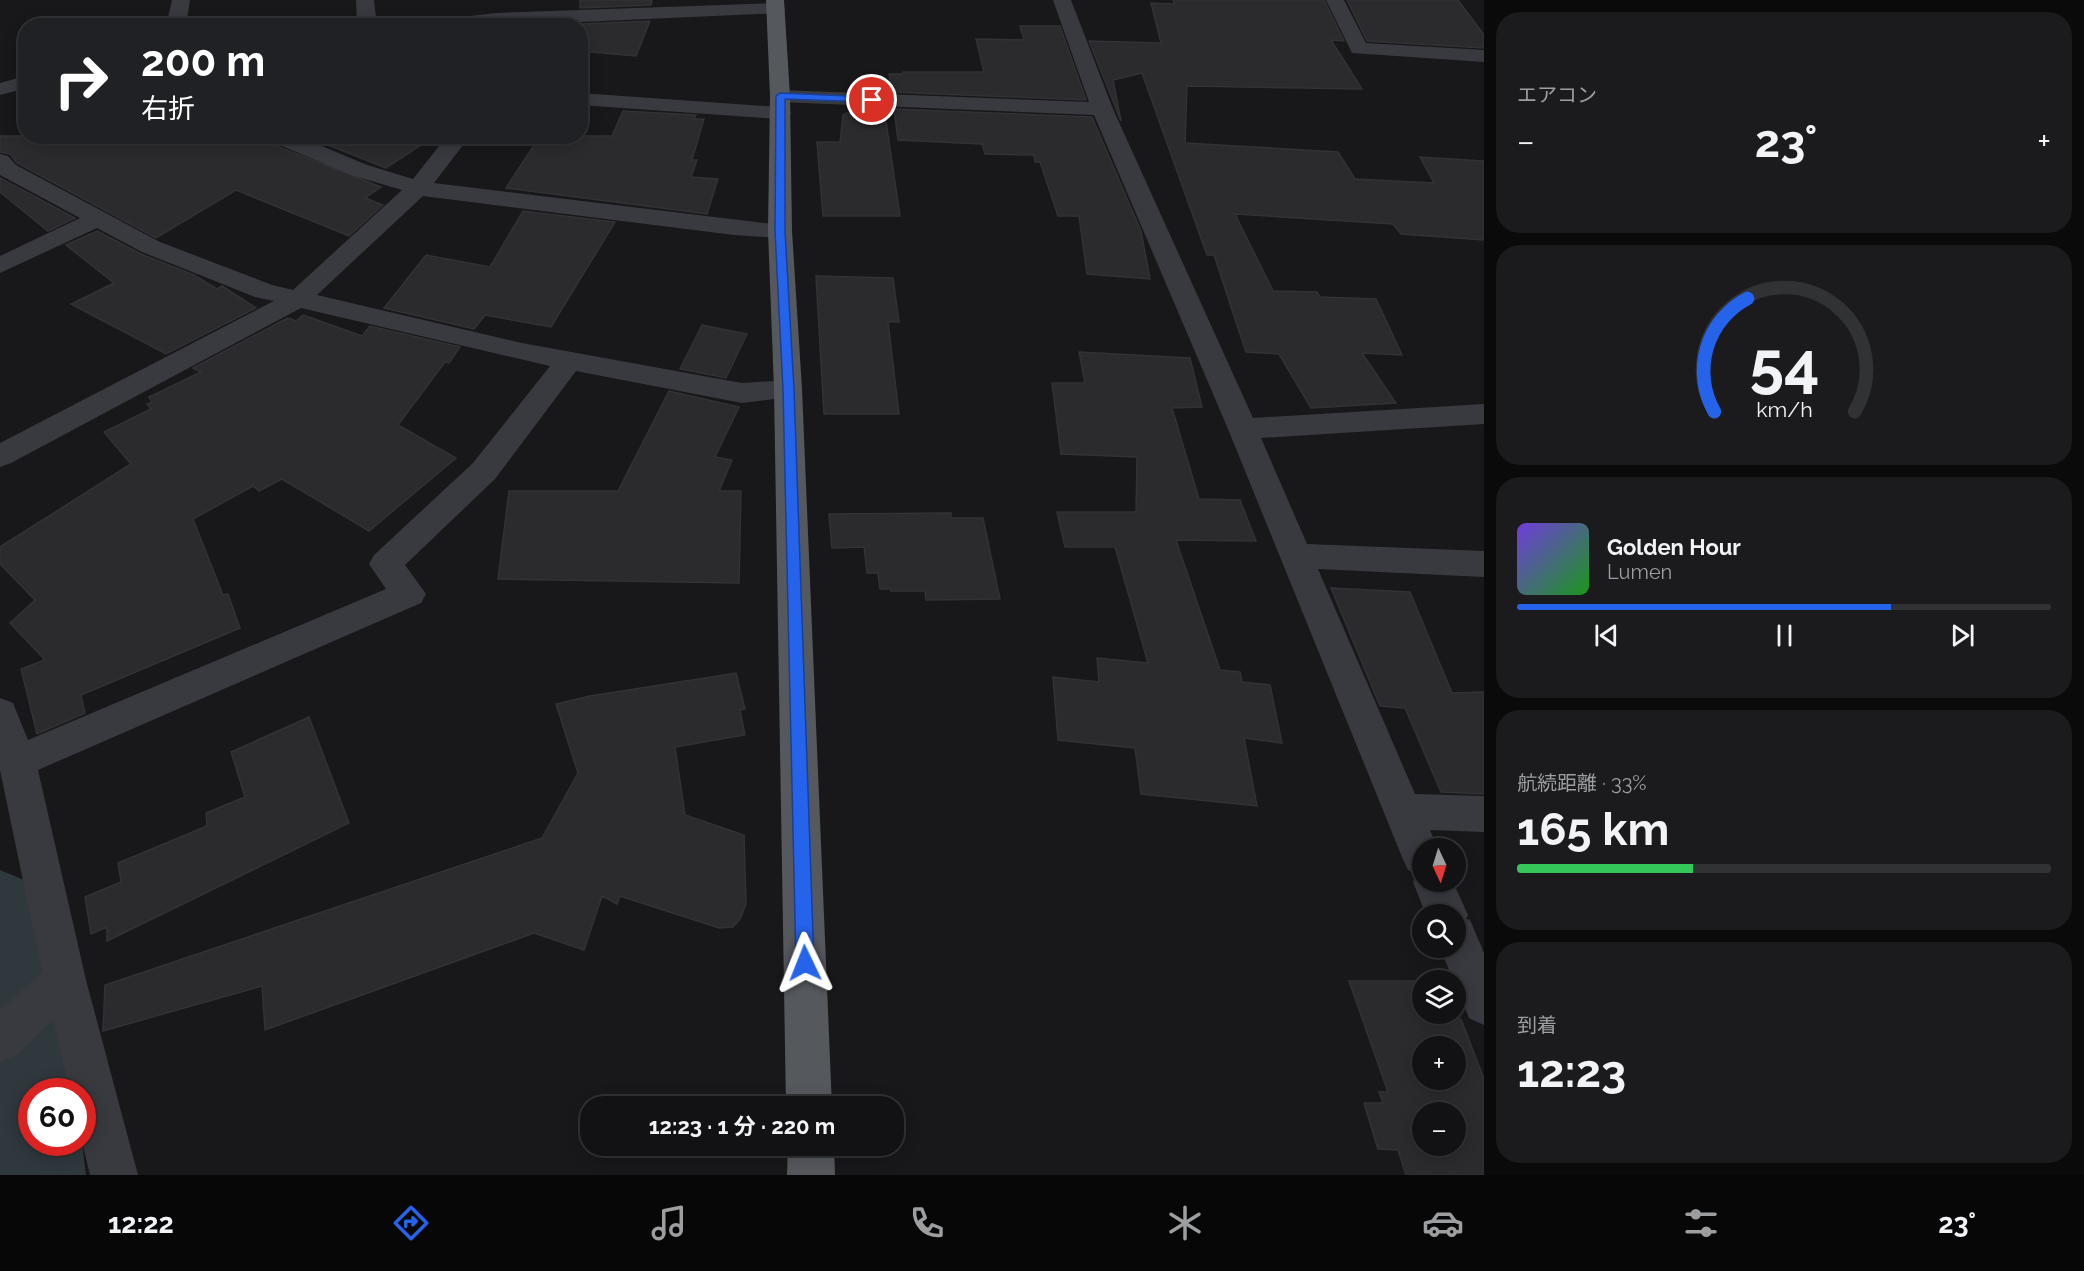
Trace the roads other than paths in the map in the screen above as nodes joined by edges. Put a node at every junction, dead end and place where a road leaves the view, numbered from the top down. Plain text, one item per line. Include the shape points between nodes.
1 (181, 0) edge
2 (365, 0) edge
3 (1062, 0) edge
4 (1335, 0) edge
5 (776, 5) edge
6 (178, 18) edge
7 (366, 18) edge
8 (574, 18) edge
9 (1484, 56) edge
10 (18, 84) edge
11 (0, 88) edge
12 (588, 99) edge
13 (780, 104) junction
14 (1102, 109) junction
15 (297, 144) edge
16 (453, 144) edge
17 (1, 165) edge
18 (418, 188) junction
19 (99, 218) junction
20 (780, 231) junction
21 (0, 265) edge
22 (298, 299) junction
23 (569, 361) junction
24 (788, 389) junction
25 (1484, 414) edge
26 (1243, 429) junction
27 (0, 456) edge
28 (1295, 556) junction
29 (1484, 564) edge
30 (0, 714) edge
31 (17, 762) junction
32 (1402, 811) junction
33 (1484, 814) edge
34 (1414, 838) edge
35 (1465, 958) edge
36 (55, 989) junction
37 (1484, 1003) edge
38 (0, 1040) edge
39 (809, 1096) edge
40 (811, 1156) edge
41 (114, 1175) edge
42 (812, 1175) edge

1 - 6 street
2 - 7 street
3 - 14 street
4 - 9 street via 1359,49
5 - 8 street
5 - 13 main road
10 - 11 street
12 - 13 street
13 - 14 street
13 - 20 main road
14 - 26 street
15 - 18 street via 358,170
16 - 18 street
17 - 19 street
18 - 20 street
18 - 22 street
19 - 21 street
19 - 22 street via 162,251 264,291
20 - 24 main road
22 - 23 street
22 - 27 street
23 - 24 street via 742,393
23 - 31 street via 484,471 385,564 409,594
24 - 39 main road
25 - 26 street
26 - 28 street
28 - 29 street
28 - 32 street
30 - 31 street
31 - 36 street
32 - 33 street
32 - 34 street
35 - 37 street
36 - 38 street
36 - 41 street
40 - 42 main road

